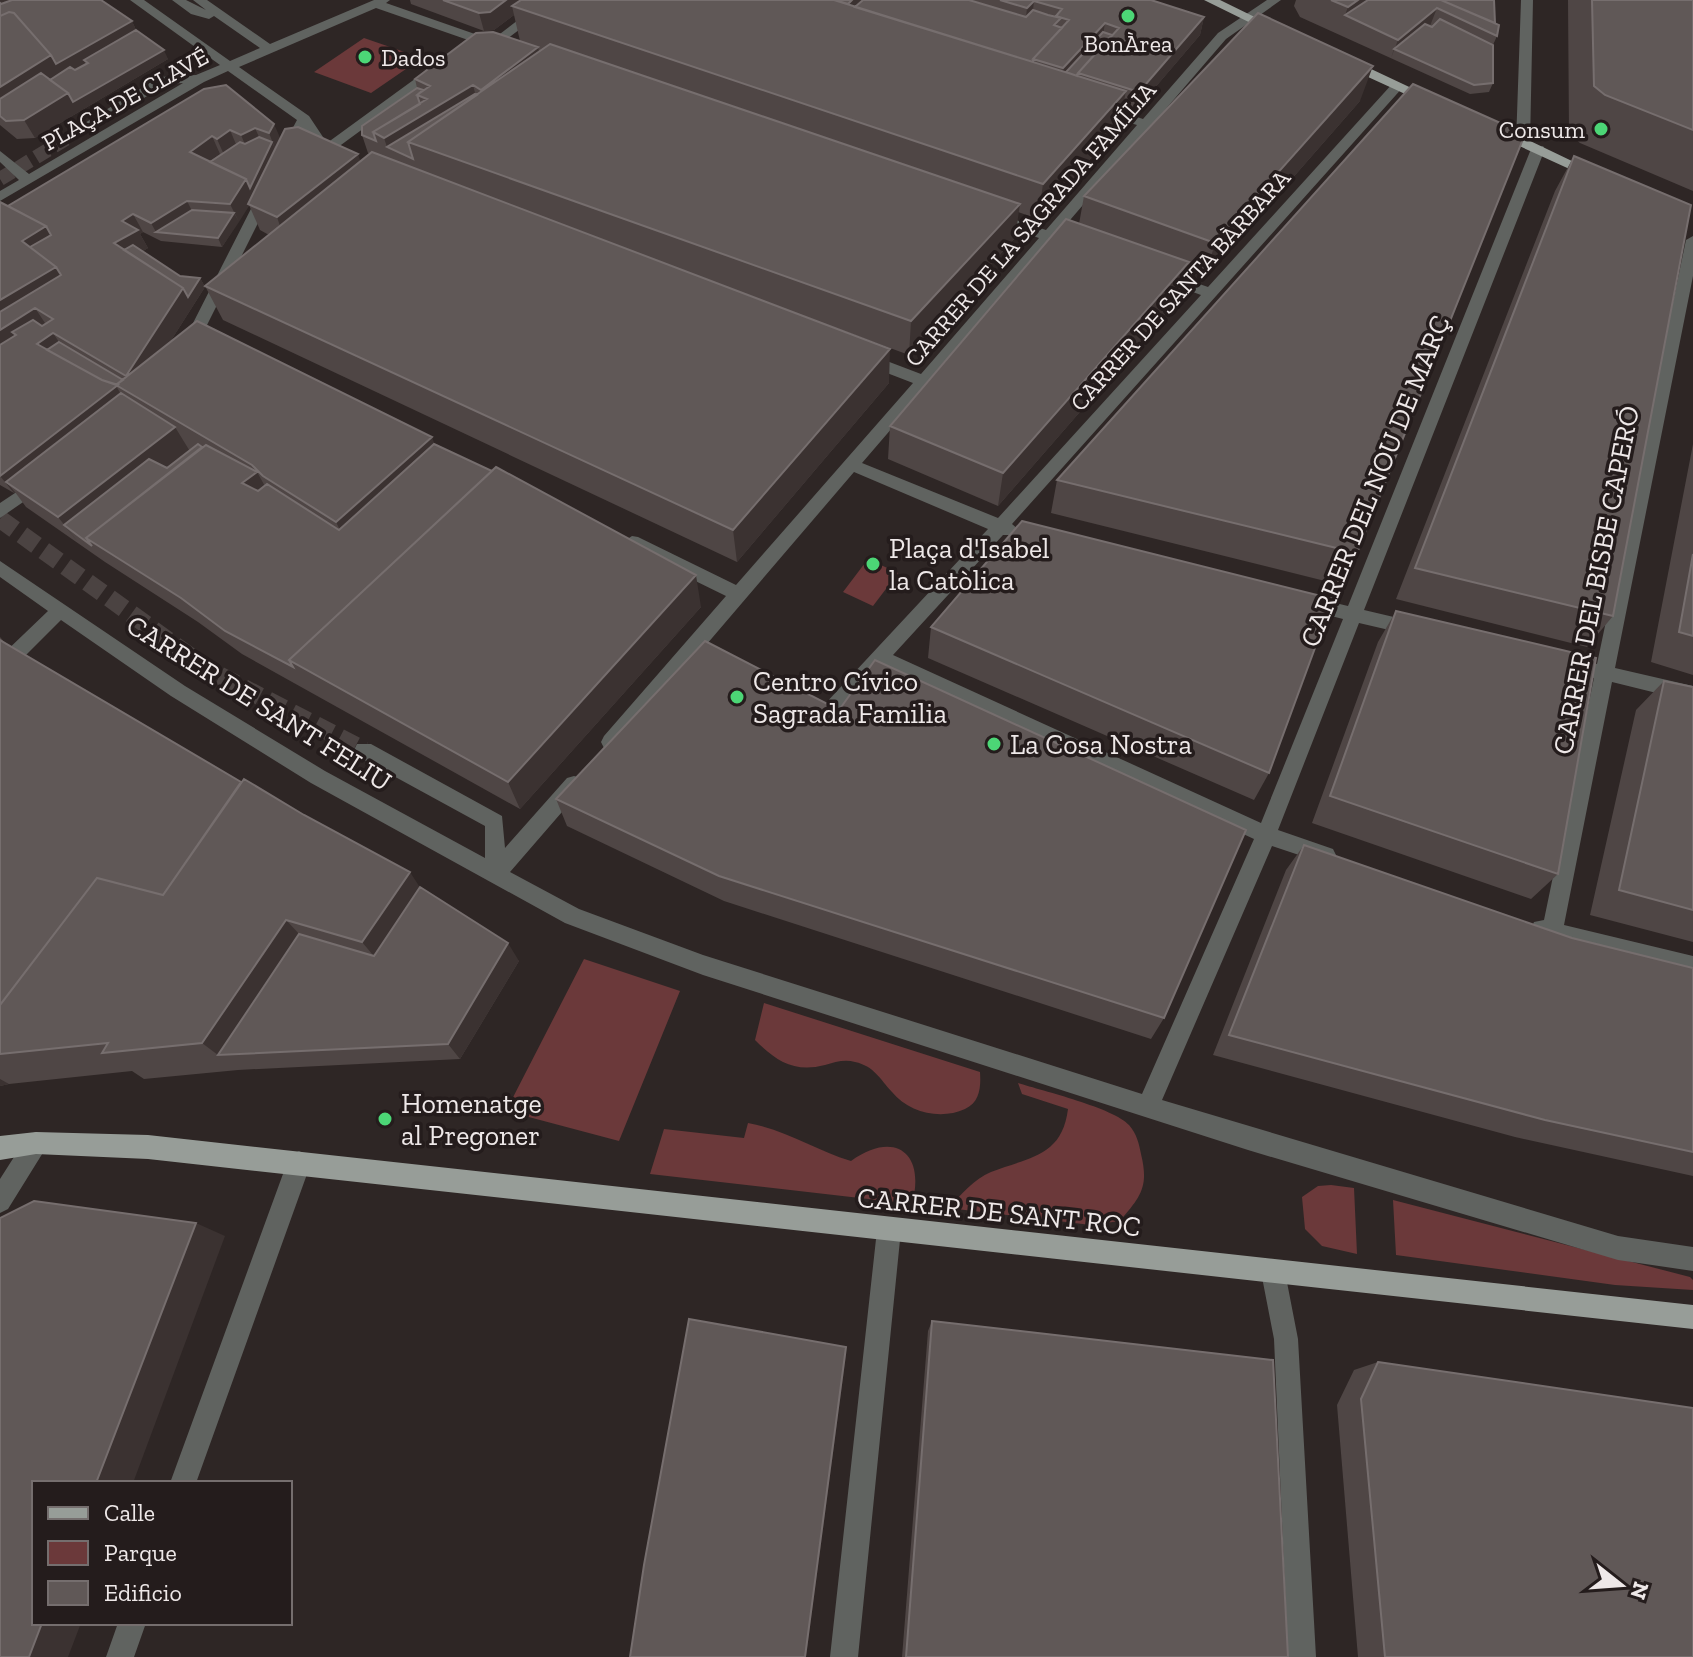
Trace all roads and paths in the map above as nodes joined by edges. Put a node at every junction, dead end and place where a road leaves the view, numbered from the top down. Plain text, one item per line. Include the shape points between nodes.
1 (136, 0) edge
2 (164, 0) edge
3 (178, 0) edge
4 (199, 0) edge
5 (552, 0) edge
6 (1210, 0) edge
7 (1275, 0) edge
8 (1527, 0) edge
9 (380, 2) edge
10 (1247, 18) junction
11 (228, 19) junction
12 (187, 35) junction
13 (1288, 36) edge
14 (477, 39) junction
15 (493, 45) junction
16 (464, 49) edge
17 (271, 50) junction
18 (508, 50) edge
19 (1329, 55) edge
20 (452, 58) edge
21 (231, 65) junction
22 (199, 79) junction
23 (1398, 86) junction
24 (1085, 105) edge
25 (1440, 105) edge
26 (304, 119) junction
27 (1146, 124) junction
28 (1482, 124) edge
29 (66, 139) tunnel mouth
30 (1531, 146) junction
31 (0, 155) edge
32 (282, 162) edge
33 (275, 176) edge
34 (28, 180) junction
35 (1608, 181) edge
36 (0, 197) edge
37 (974, 210) edge
38 (1049, 236) junction
39 (1693, 240) edge
40 (1078, 246) edge
41 (1151, 272) edge
42 (1209, 292) junction
43 (851, 353) edge
44 (176, 355) edge
45 (924, 381) junction
46 (852, 465) junction
47 (51, 474) edge
48 (0, 512) edge
49 (999, 528) junction
50 (611, 532) edge
51 (1030, 536) edge
52 (0, 568) edge
53 (740, 595) junction
54 (1291, 599) edge
55 (60, 610) junction
56 (1352, 614) junction
57 (1427, 632) edge
58 (880, 657) junction
59 (1547, 659) edge
60 (0, 669) edge
61 (1607, 673) junction
62 (1693, 694) edge
63 (799, 701) edge
64 (364, 750) tunnel mouth
65 (1266, 835) junction
66 (1341, 860) edge
67 (495, 874) junction
68 (1522, 922) edge
69 (1552, 932) junction
70 (1693, 966) edge
71 (1148, 1107) junction
72 (36, 1143) junction
73 (0, 1148) edge
74 (299, 1163) junction
75 (0, 1201) edge
76 (889, 1230) junction
77 (1693, 1259) edge
78 (1273, 1272) junction
79 (1693, 1317) edge
80 (184, 1481) edge
81 (131, 1625) edge
82 (120, 1657) edge
83 (844, 1657) edge
84 (1302, 1657) edge

1 - 12 street
2 - 12 street via 185,14
3 - 11 street via 195,11
4 - 11 street
5 - 15 street
6 - 10 main road
7 - 10 street, CARRER DE LA SAGRADA FAMÍLIA
8 - 30 street
9 - 14 street
9 - 17 street, PLAÇA DE CLAVÉ
10 - 13 main road
10 - 27 street, CARRER DE LA SAGRADA FAMÍLIA via 1215,33
11 - 17 street
12 - 21 street
14 - 15 street
14 - 16 street
15 - 18 street
17 - 21 street, PLAÇA DE CLAVÉ
19 - 23 main road
20 - 26 street via 332,153
21 - 22 street, PLAÇA DE CLAVÉ
21 - 26 street
22 - 29 street via 164,80
22 - 34 street, PLAÇA DE CLAVÉ
23 - 25 main road
23 - 42 street, CARRER DE SANTA BÀRBARA
24 - 27 street
26 - 32 street
27 - 38 street, CARRER DE LA SAGRADA FAMÍLIA
28 - 30 main road
30 - 35 main road
30 - 56 street, CARRER DEL NOU DE MARÇ
31 - 34 street
33 - 44 street via 203,334
34 - 36 street, PLAÇA DE CLAVÉ
37 - 38 street
38 - 40 street
38 - 45 street, CARRER DE LA SAGRADA FAMÍLIA
39 - 61 street, CARRER DEL BISBE CAPERÓ
41 - 42 street
42 - 49 street, CARRER DE SANTA BÀRBARA
43 - 45 street
45 - 46 street, CARRER DE LA SAGRADA FAMÍLIA
46 - 49 street
46 - 53 street
47 - 48 street
49 - 51 street
49 - 58 street
50 - 53 street
52 - 55 street, CARRER DE SANT FELIU
53 - 67 street via 702,649
54 - 56 street
55 - 60 street
55 - 67 street, CARRER DE SANT FELIU via 318,777
56 - 57 street
56 - 65 street, CARRER DEL NOU DE MARÇ
58 - 63 street via 826,715
58 - 65 street
59 - 61 street
61 - 62 street
61 - 69 street, CARRER DEL BISBE CAPERÓ
64 - 67 street via 495,822
65 - 66 street
65 - 71 street, CARRER DEL NOU DE MARÇ
67 - 71 street via 572,916 703,965
68 - 69 street
69 - 70 street
71 - 77 street via 1618,1248
72 - 73 main road, CARRER DE SANT ROC
72 - 74 main road, CARRER DE SANT ROC via 148,1147
72 - 75 street
74 - 76 main road, CARRER DE SANT ROC
74 - 80 street
76 - 78 main road, CARRER DE SANT ROC
76 - 83 street
78 - 79 main road, CARRER DE SANT ROC
78 - 84 street via 1286,1339
81 - 82 street

